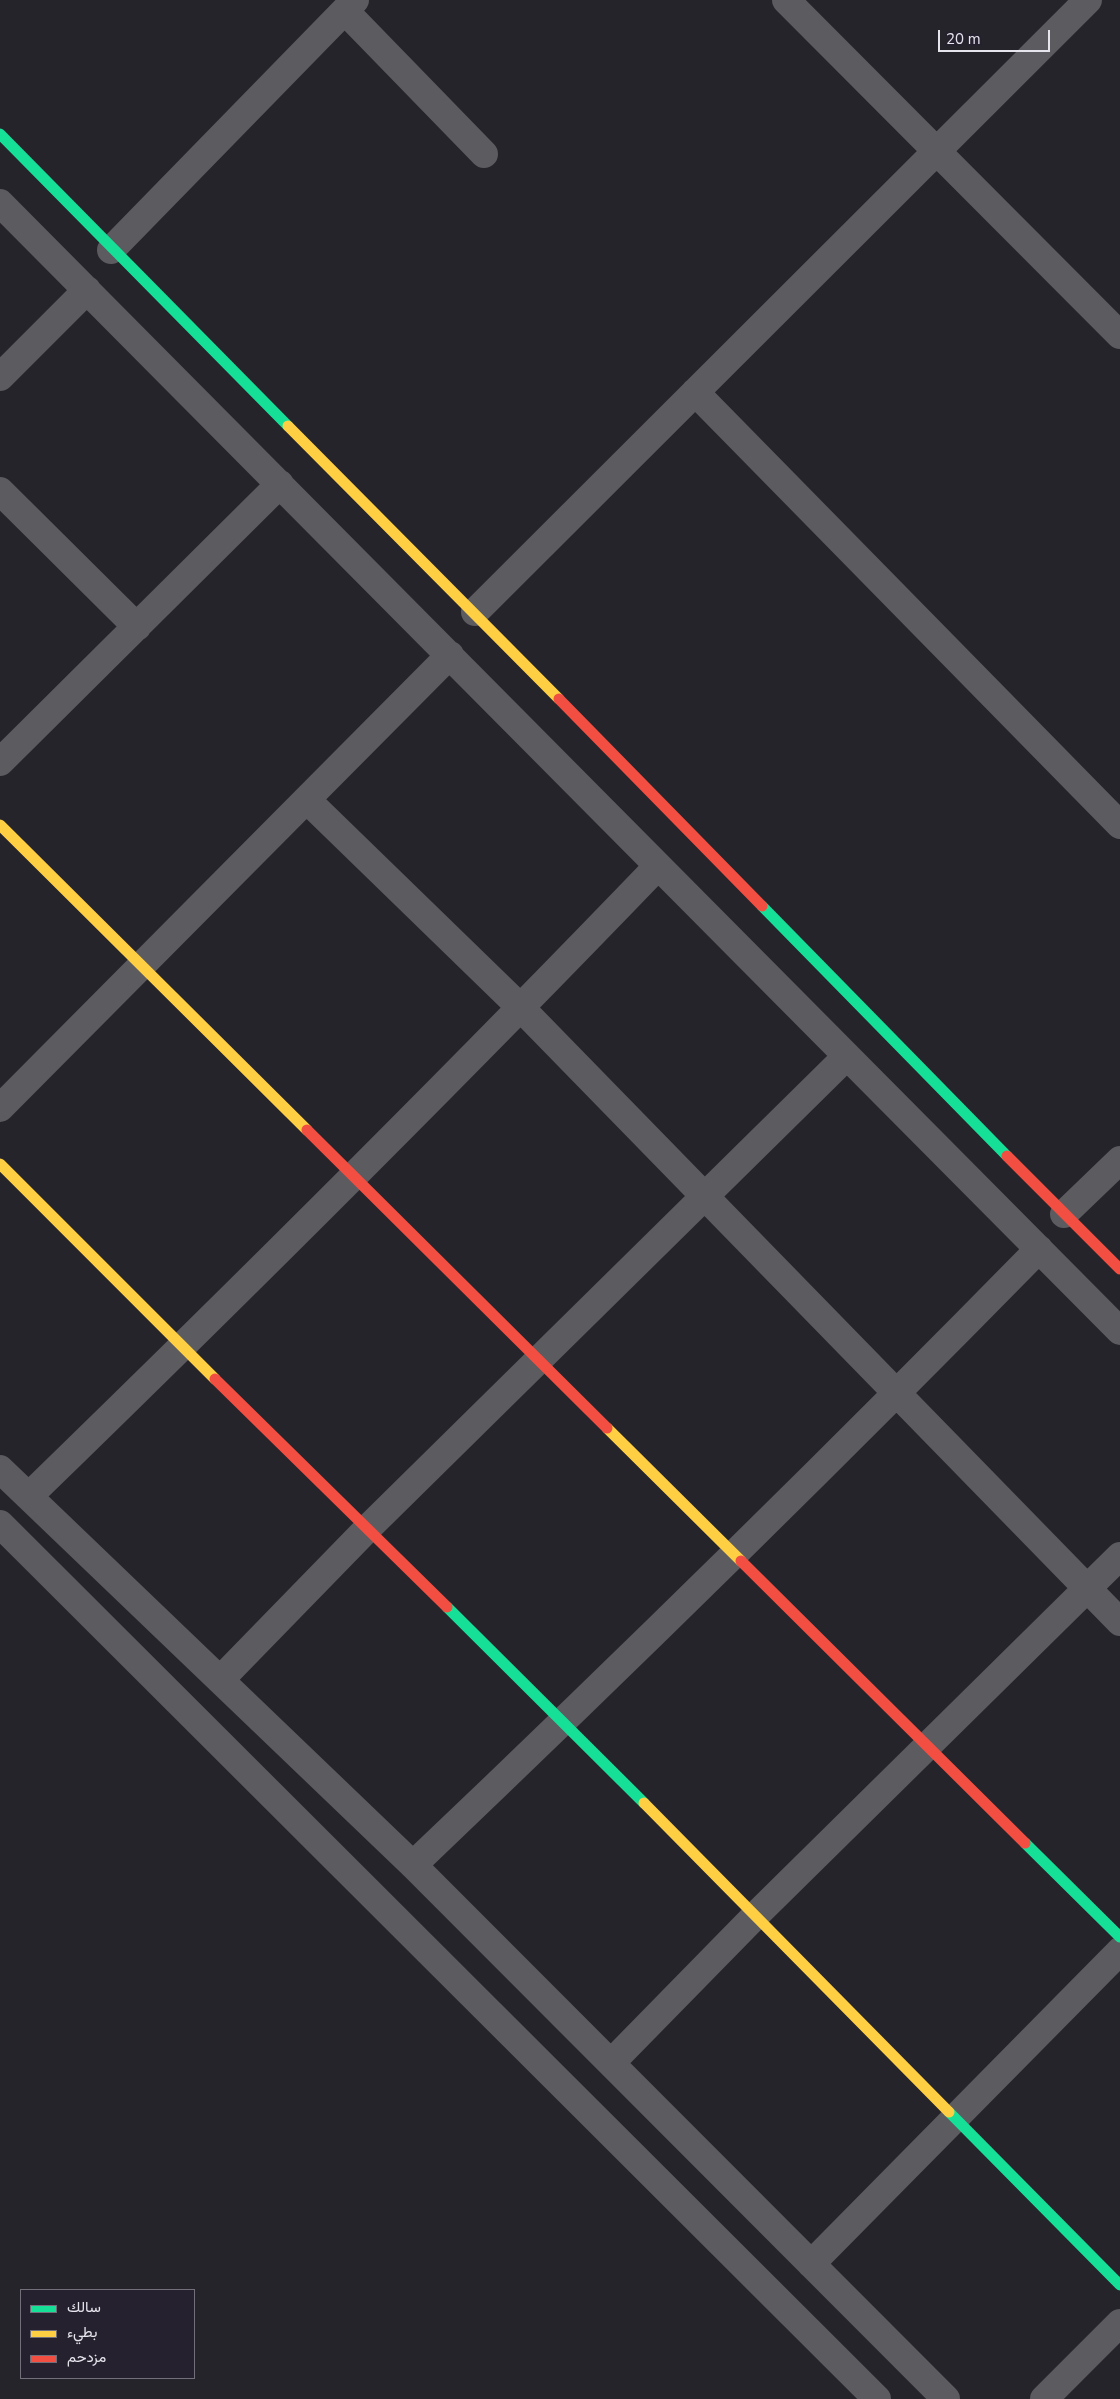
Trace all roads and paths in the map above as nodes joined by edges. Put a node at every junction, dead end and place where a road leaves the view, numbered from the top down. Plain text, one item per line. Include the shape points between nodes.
1 (786, 0) edge
2 (1088, 0) edge
3 (350, 5) edge
4 (0, 134) edge
5 (936, 152) junction
6 (484, 154) dead end
7 (0, 203) edge
8 (111, 250) junction
9 (87, 290) junction
10 (1120, 335) edge
11 (0, 377) edge
12 (695, 392) junction
13 (280, 484) junction
14 (0, 490) edge
15 (475, 612) junction
16 (136, 627) junction
17 (450, 656) junction
18 (0, 762) edge
19 (307, 800) junction
20 (0, 825) edge
21 (1120, 826) edge
22 (658, 866) junction
23 (142, 966) junction
24 (521, 1008) junction
25 (847, 1056) junction
26 (0, 1108) edge
27 (1120, 1160) edge
28 (0, 1164) edge
29 (353, 1176) junction
30 (705, 1197) junction
31 (1064, 1214) junction
32 (1038, 1249) junction
33 (1120, 1269) edge
34 (1120, 1331) edge
35 (182, 1347) junction
36 (539, 1360) junction
37 (896, 1394) junction
38 (0, 1469) edge
39 (29, 1496) junction
40 (0, 1524) edge
41 (368, 1529) junction
42 (734, 1554) junction
43 (1120, 1556) edge
44 (1086, 1589) junction
45 (1120, 1622) edge
46 (220, 1680) junction
47 (564, 1722) junction
48 (928, 1746) junction
49 (413, 1865) junction
50 (755, 1916) junction
51 (1120, 1937) edge
52 (1120, 1952) edge
53 (611, 2063) junction
54 (955, 2118) junction
55 (811, 2264) junction
56 (1120, 2285) edge
57 (1120, 2323) edge
58 (877, 2399) edge
59 (946, 2399) edge
60 (1044, 2399) edge

1 - 5 street
2 - 5 street
3 - 6 street
3 - 8 street
4 - 8 street
5 - 10 street
5 - 12 street
7 - 9 street
8 - 15 street
9 - 11 street
9 - 13 street
12 - 15 street
12 - 21 street
13 - 16 street
13 - 17 street
14 - 16 street
15 - 31 street
16 - 18 street
17 - 19 street
17 - 22 street
19 - 23 street
19 - 24 street
20 - 23 street
22 - 24 street
22 - 25 street
23 - 26 street
23 - 29 street
24 - 29 street
24 - 30 street
25 - 30 street
25 - 32 street
27 - 31 street
28 - 35 street
29 - 35 street
29 - 36 street
30 - 36 street
30 - 37 street
31 - 33 street
32 - 34 street
32 - 37 street
35 - 39 street
35 - 41 street
36 - 41 street
36 - 42 street
37 - 42 street
37 - 44 street
38 - 39 street
39 - 46 street
40 - 58 street
41 - 46 street
41 - 47 street
42 - 47 street
42 - 48 street
43 - 44 street
44 - 45 street
44 - 48 street
46 - 49 street
47 - 49 street
47 - 50 street
48 - 50 street
48 - 51 street
49 - 53 street
50 - 53 street
50 - 54 street
52 - 54 street
53 - 55 street
54 - 55 street
54 - 56 street
55 - 59 street
57 - 60 street

